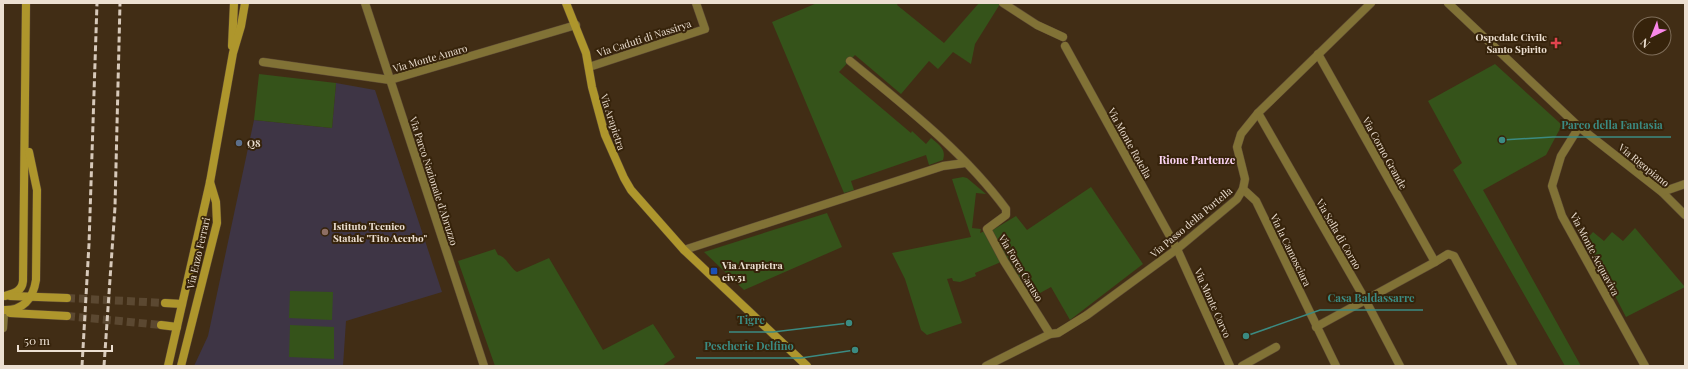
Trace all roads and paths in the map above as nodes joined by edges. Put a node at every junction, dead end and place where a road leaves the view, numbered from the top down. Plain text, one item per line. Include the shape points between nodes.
1 (26, 3) edge
2 (234, 3) edge
3 (245, 3) edge
4 (365, 3) edge
5 (566, 3) edge
6 (696, 3) edge
7 (1003, 3) edge
8 (1371, 3) edge
9 (1448, 3) edge
10 (576, 26) junction
11 (1063, 37) dead end
12 (1065, 46) dead end
13 (232, 53) junction
14 (1318, 54) junction
15 (850, 61) dead end
16 (263, 62) dead end
17 (589, 67) junction
18 (390, 80) junction
19 (1258, 113) junction
20 (1579, 127) junction
21 (26, 134) junction
22 (948, 146) junction
23 (965, 163) junction
24 (947, 165) junction
25 (210, 182) junction
26 (1685, 184) edge
27 (1243, 189) junction
28 (1662, 192) junction
29 (1685, 214) edge
30 (1177, 249) junction
31 (684, 250) junction
32 (1435, 262) junction
33 (36, 280) junction
34 (4, 296) edge
35 (32, 296) junction
36 (51, 296) junction
37 (67, 298) tunnel mouth
38 (1366, 300) junction
39 (165, 303) tunnel mouth
40 (182, 304) junction
41 (3, 312) edge
42 (67, 316) tunnel mouth
43 (161, 325) tunnel mouth
44 (177, 326) junction
45 (1316, 327) junction
46 (3, 328) edge
47 (1050, 334) junction
48 (1276, 347) dead end
49 (168, 366) edge
50 (181, 366) edge
51 (484, 366) edge
52 (807, 366) edge
53 (986, 366) edge
54 (1230, 366) edge
55 (1242, 366) edge
56 (1336, 366) edge
57 (1400, 366) edge
58 (1513, 366) edge
59 (1644, 366) edge

1 - 21 street
2 - 13 street, Via Enzo Ferrari
3 - 13 street, Via Enzo Ferrari
4 - 18 street, Via Parco Nazionale d'Abruzzo
5 - 10 street, Via Arapietra
6 - 17 street, Via Caduti di Nassirya via 705,29
7 - 11 street via 1037,25
8 - 14 street, Via Passo della Portella
9 - 20 street, Via Rigopiano
10 - 17 street, Via Arapietra
10 - 18 street, Via Monte Amaro
12 - 30 street, Via Monte Rotella
13 - 25 street, Via Enzo Ferrari
14 - 19 street, Via Passo della Portella
14 - 32 street, Via Corno Grande
15 - 22 street
16 - 18 street, Via Monte Amaro
17 - 31 street, Via Arapietra via 605,135 624,178 640,201
18 - 51 street, Via Parco Nazionale d'Abruzzo
19 - 27 street, Via Passo della Portella via 1241,134 1237,147 1245,179
19 - 38 street, Via Sella di Corno
20 - 28 street, Via Rigopiano
20 - 59 street, Via Monte Acquaviva via 1561,156 1552,186 1562,216
21 - 33 street via 37,190
21 - 34 street via 24,281 18,291
22 - 23 street
22 - 24 street via 950,154
23 - 24 street
23 - 47 street, Via Forca Caruso via 989,186 1006,209 1006,215 987,229
24 - 31 street
25 - 40 street, Via Enzo Ferrari
25 - 50 street, Via Enzo Ferrari via 216,202 216,223
26 - 28 street
27 - 30 street, Via Passo della Portella via 1237,199
27 - 45 street, Via la Camosciara via 1256,201
28 - 29 street, Via Rigopiano
30 - 47 street, Via Passo della Portella via 1087,315 1058,333
30 - 54 street, Via Monte Corvo
31 - 52 street, Via Arapietra
32 - 38 street
32 - 58 street via 1448,254 1454,256
33 - 35 street
33 - 36 street via 42,291
34 - 35 street
35 - 36 street
35 - 41 street via 26,304
36 - 37 street
38 - 45 street
38 - 57 street, Via Sella di Corno
39 - 40 street
40 - 44 street, Via Enzo Ferrari
41 - 42 street
41 - 46 street
43 - 44 street
44 - 49 street, Via Enzo Ferrari
45 - 56 street, Via la Camosciara
47 - 53 street, Via Passo della Portella
48 - 55 street

